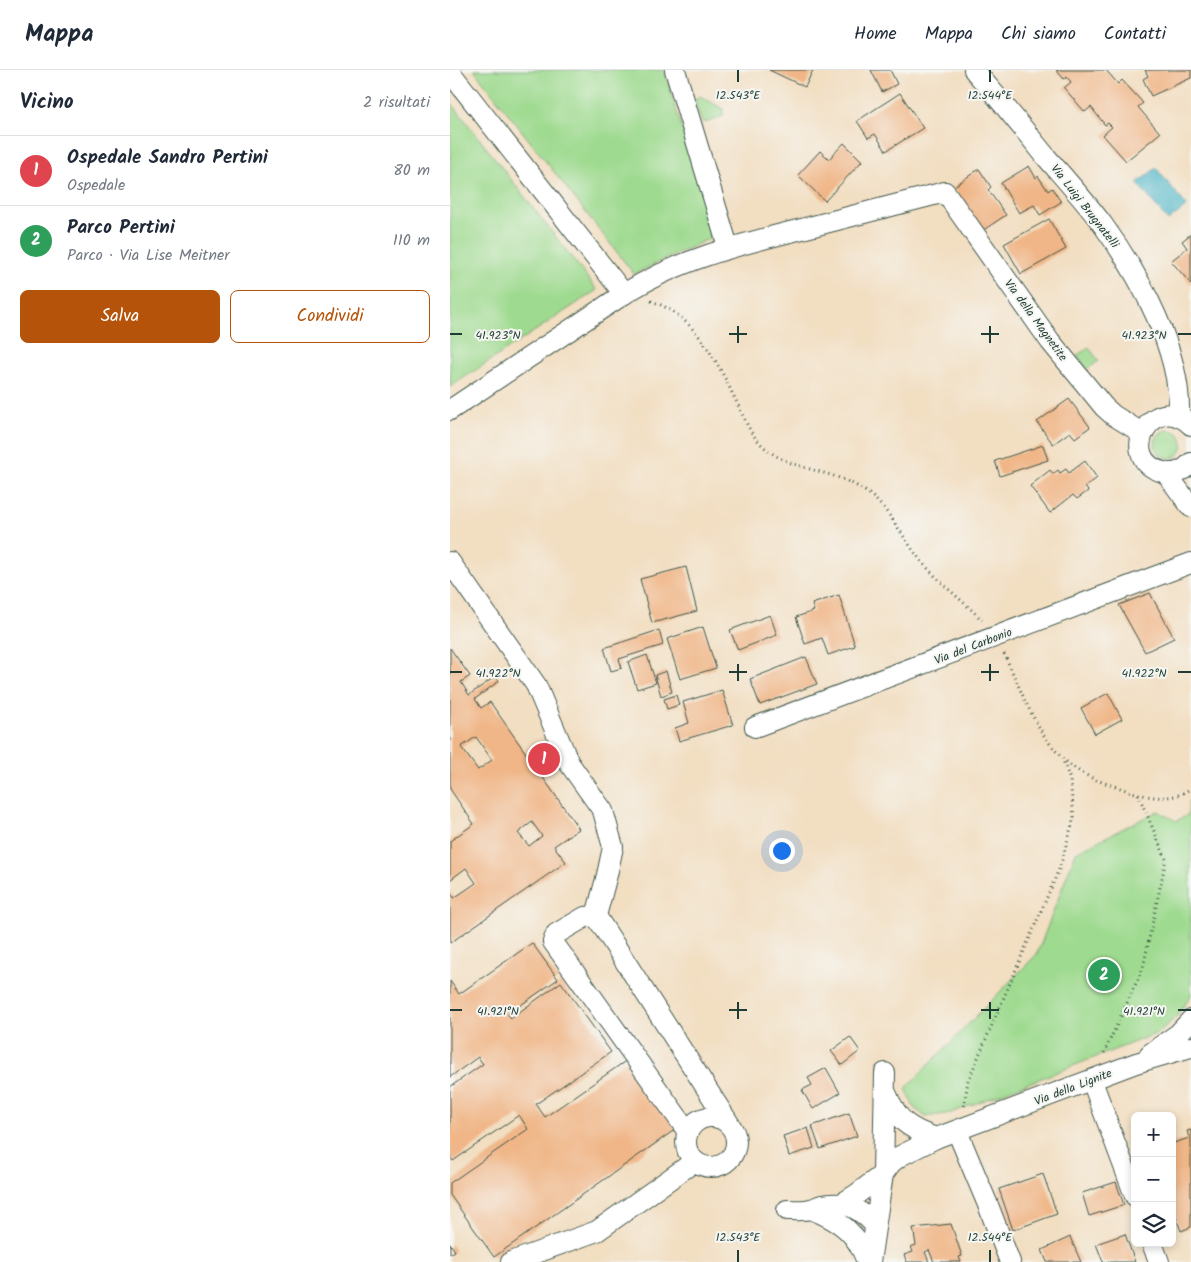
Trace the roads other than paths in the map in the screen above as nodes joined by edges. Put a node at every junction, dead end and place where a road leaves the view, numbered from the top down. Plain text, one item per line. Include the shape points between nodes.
1 (675, 70) edge
2 (974, 70) edge
3 (450, 72) edge
4 (728, 247) junction
5 (624, 294) junction
6 (450, 410) edge
7 (1185, 421) edge
8 (1142, 433) junction
9 (1191, 463) edge
10 (1166, 473) junction
11 (1191, 507) edge
12 (450, 562) edge
13 (1191, 563) edge
14 (755, 727) dead end
15 (596, 916) junction
16 (1191, 1020) edge
17 (1191, 1047) edge
18 (1136, 1063) junction
19 (1092, 1081) junction
20 (730, 1125) junction
21 (957, 1131) junction
22 (688, 1132) junction
23 (936, 1138) junction
24 (695, 1161) junction
25 (883, 1174) junction
26 (1131, 1185) edge
27 (840, 1204) junction
28 (810, 1209) junction
29 (787, 1210) dead end
30 (875, 1225) junction
31 (1153, 1247) edge
32 (511, 1262) edge
33 (869, 1262) edge
34 (1010, 1262) edge
35 (1159, 1262) edge

1 - 4 street
2 - 7 street, Via Luigi Brugnatelli via 1097,217 1131,268 1165,339
3 - 5 street
4 - 5 street via 665,272
4 - 8 street, Via della Magnetite via 945,192 1050,341 1104,407
5 - 6 street
7 - 8 street via 1168,415 1160,416
8 - 10 street via 1140,442 1144,459 1150,466
9 - 10 street via 1182,470
10 - 11 street
12 - 15 street via 536,685 570,763 603,811 613,847
13 - 14 street, Via del Carbonio
15 - 20 street
15 - 22 street via 585,917 556,934 553,942
16 - 18 street via 1170,1040
17 - 18 street, Via della Lignite
18 - 19 street, Via della Lignite
19 - 21 street, Via della Lignite
19 - 26 street
20 - 22 street via 712,1116 702,1118
20 - 24 street via 736,1142 730,1159 713,1166
21 - 23 street, Via della Lignite
21 - 34 street
22 - 24 street via 686,1143
23 - 25 street, Via della Lignite via 900,1156
23 - 25 street via 908,1126 894,1113 885,1082
24 - 32 street via 597,1231
25 - 27 street, Via della Lignite
25 - 30 street
27 - 28 street
27 - 30 street via 853,1206
28 - 29 street
28 - 33 street via 840,1222 858,1240
30 - 33 street
31 - 35 street

